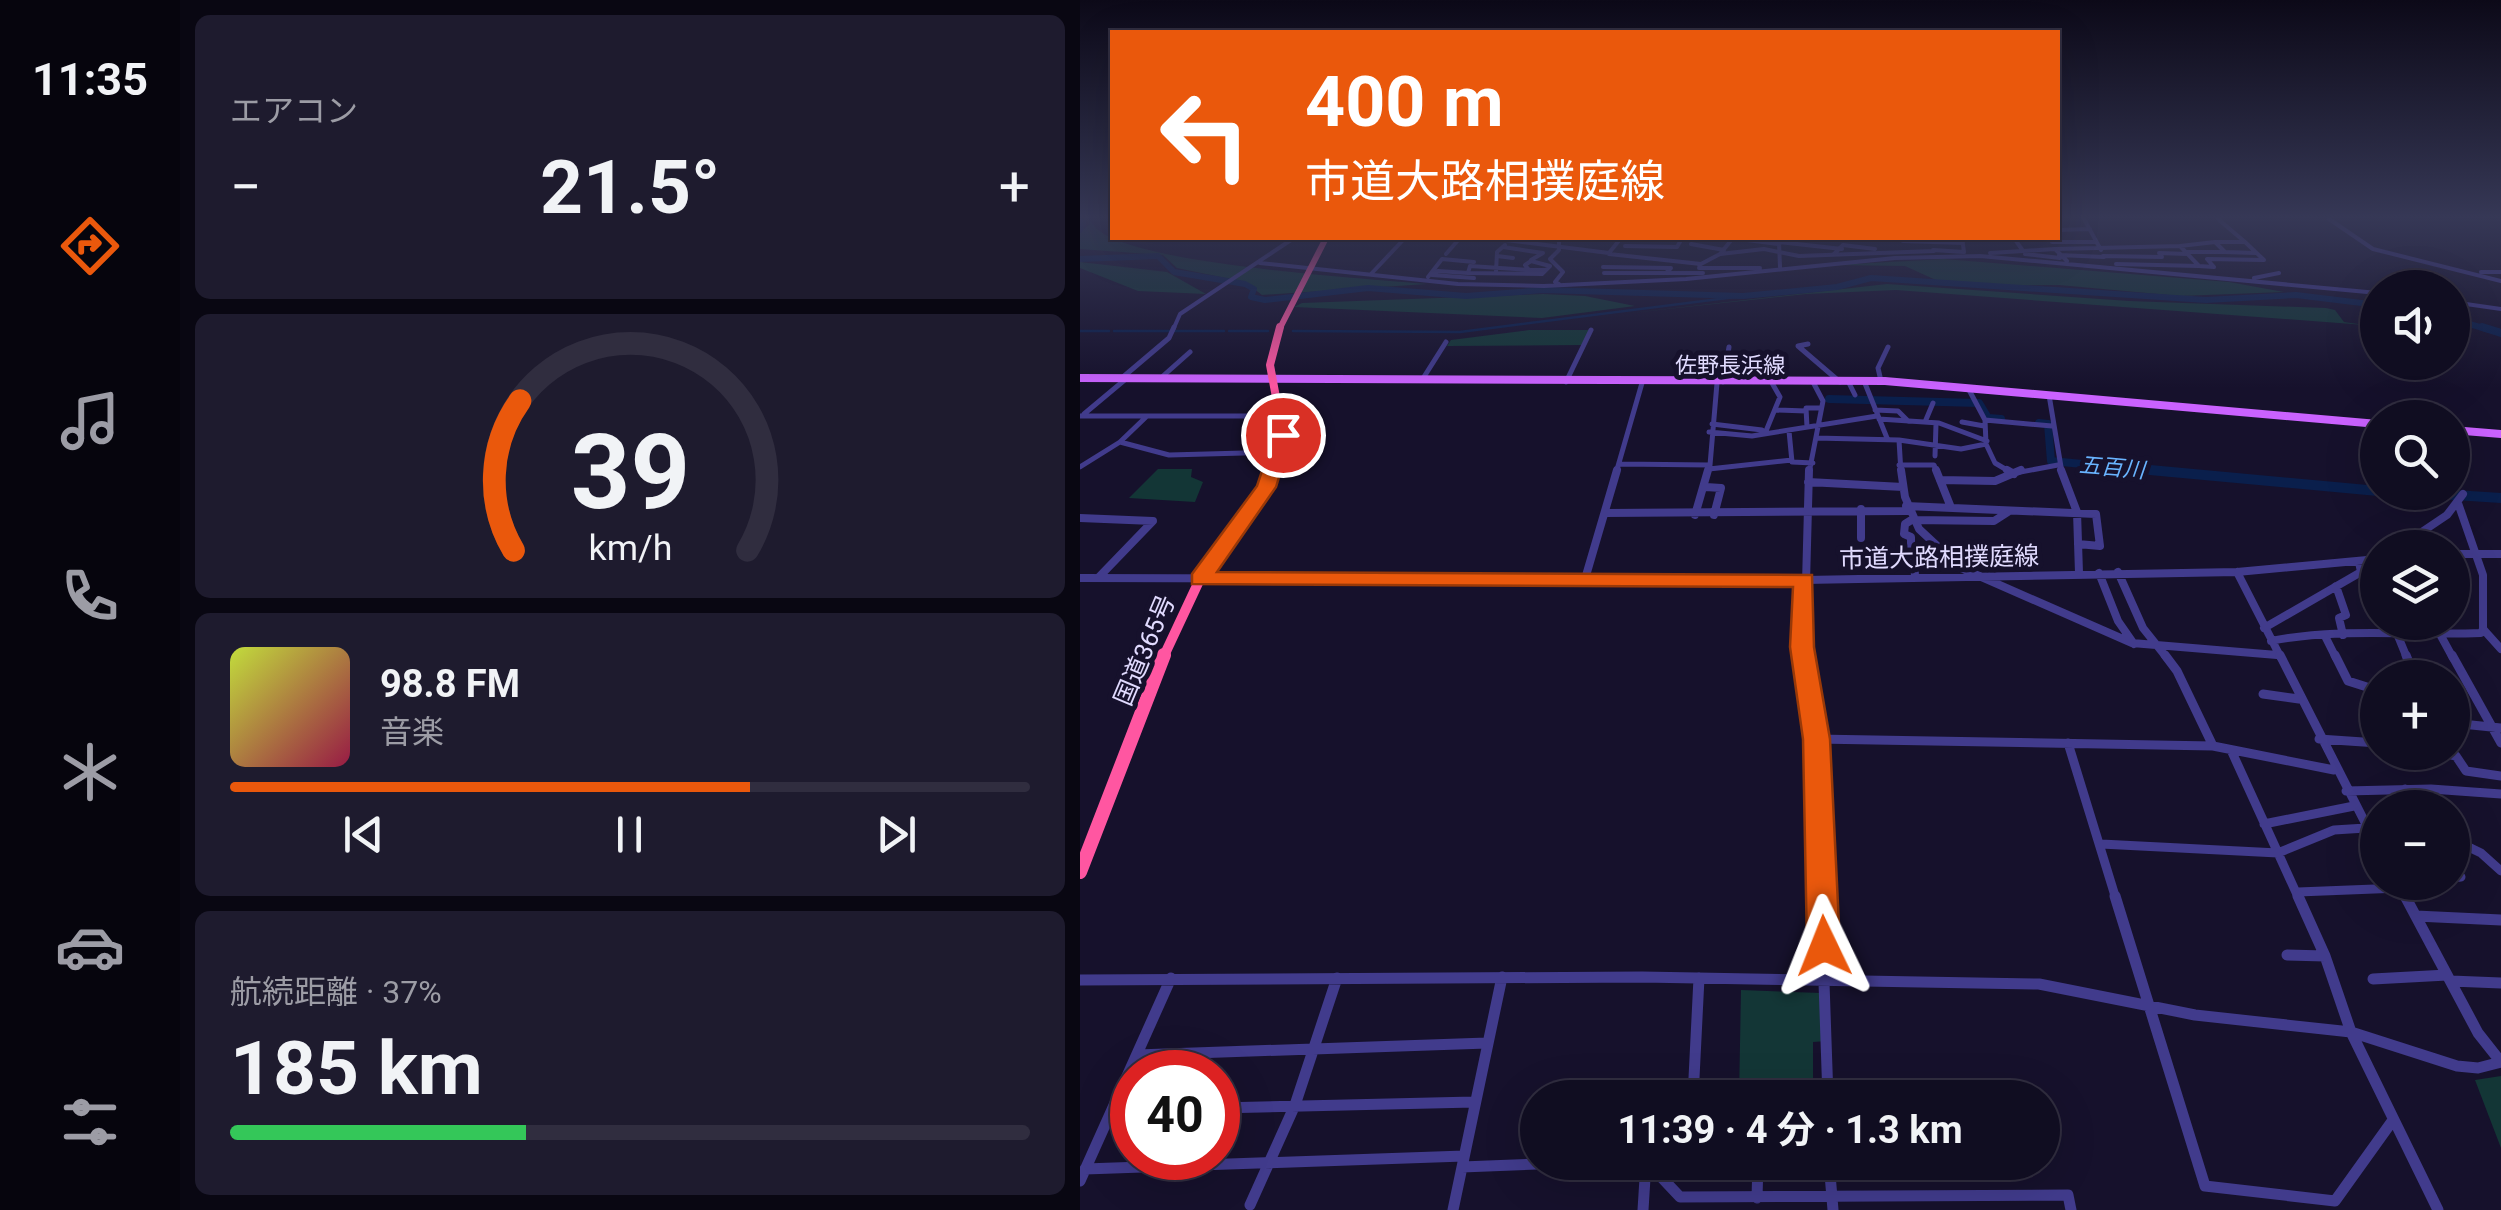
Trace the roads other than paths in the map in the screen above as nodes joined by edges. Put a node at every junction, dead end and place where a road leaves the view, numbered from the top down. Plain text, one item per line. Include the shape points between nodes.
1 (1240, 275) edge
2 (1309, 275) edge
3 (1385, 275) edge
4 (1430, 275) edge
5 (1438, 275) edge
6 (1486, 275) edge
7 (1494, 275) edge
8 (1560, 275) edge
9 (1604, 275) edge
10 (1681, 275) edge
11 (1730, 275) edge
12 (2192, 275) edge
13 (2273, 275) edge
14 (1427, 280) junction
15 (1676, 280) junction
16 (2248, 281) junction
17 (1613, 283) junction
18 (1490, 285) junction
19 (1574, 285) junction
20 (2360, 291) edge
21 (2470, 305) edge
22 (2501, 310) edge
23 (1591, 330) dead end
24 (1446, 342) dead end
25 (1808, 344) dead end
26 (1888, 347) dead end
27 (1729, 348) dead end
28 (1190, 352) dead end
29 (1163, 376) junction
30 (1125, 377) junction
31 (1080, 378) edge
32 (1272, 379) junction
33 (1422, 380) junction
34 (1864, 381) junction
35 (1880, 381) junction
36 (1566, 382) junction
37 (1813, 382) junction
38 (1844, 382) junction
39 (1642, 383) junction
40 (1720, 383) junction
41 (1772, 383) junction
42 (1968, 388) junction
43 (1855, 395) dead end
44 (2049, 395) junction
45 (1933, 403) dead end
46 (1819, 408) junction
47 (1776, 410) junction
48 (1875, 410) junction
49 (1806, 411) junction
50 (1282, 416) junction
51 (1146, 417) junction
52 (1925, 422) junction
53 (1962, 422) dead end
54 (2360, 422) edge
55 (1984, 423) junction
56 (1936, 424) junction
57 (1816, 425) junction
58 (2052, 426) junction
59 (1807, 427) junction
60 (1711, 428) junction
61 (1766, 431) junction
62 (1789, 431) junction
63 (2470, 431) edge
64 (2501, 434) edge
65 (1816, 438) junction
66 (1887, 438) junction
67 (1899, 440) junction
68 (1120, 442) junction
69 (1986, 443) junction
70 (1934, 445) junction
71 (1280, 452) junction
72 (1934, 456) dead end
73 (1792, 460) junction
74 (1813, 463) junction
75 (2057, 463) junction
76 (1619, 464) junction
77 (1899, 465) junction
78 (1080, 467) edge
79 (1709, 467) junction
80 (2014, 474) junction
81 (1940, 480) junction
82 (1808, 482) junction
83 (1706, 487) junction
84 (1903, 487) junction
85 (1950, 505) junction
86 (1808, 508) junction
87 (1861, 510) junction
88 (2008, 512) junction
89 (2077, 512) junction
90 (1605, 514) junction
91 (1910, 514) junction
92 (1696, 515) junction
93 (1714, 515) junction
94 (1080, 518) edge
95 (2421, 530) edge
96 (1861, 538) dead end
97 (2078, 544) junction
98 (1914, 549) junction
99 (1940, 551) junction
100 (2470, 553) edge
101 (2478, 553) junction
102 (2501, 554) edge
103 (2360, 562) edge
104 (2118, 572) junction
105 (2237, 572) junction
106 (2079, 573) junction
107 (2099, 573) junction
108 (2360, 573) edge
109 (1981, 576) junction
110 (1080, 578) edge
111 (1098, 578) junction
112 (1914, 578) junction
113 (1200, 579) junction
114 (1586, 579) junction
115 (1804, 580) junction
116 (2336, 586) junction
117 (2264, 628) junction
118 (2483, 629) junction
119 (2470, 634) edge
120 (2343, 635) junction
121 (2360, 635) edge
122 (2325, 636) junction
123 (2443, 640) edge
124 (2272, 641) junction
125 (2134, 644) junction
126 (2154, 647) junction
127 (2501, 649) edge
128 (2277, 655) junction
129 (2360, 685) edge
130 (2263, 694) dead end
131 (2299, 699) junction
132 (2470, 725) edge
133 (2496, 728) edge
134 (1816, 739) junction
135 (2320, 739) junction
136 (2360, 742) edge
137 (2068, 743) junction
138 (2501, 743) edge
139 (2213, 746) junction
140 (2231, 750) junction
141 (2334, 770) junction
142 (2465, 770) edge
143 (2501, 776) edge
144 (2405, 789) joint
145 (2346, 791) junction
146 (2501, 794) edge
147 (2354, 806) junction
148 (2360, 817) edge
149 (2264, 824) junction
150 (2360, 828) edge
151 (2101, 844) junction
152 (2470, 847) edge
153 (2278, 853) junction
154 (2501, 871) edge
155 (1080, 872) edge
156 (2360, 888) edge
157 (2298, 892) junction
158 (2407, 900) edge
159 (2416, 916) junction
160 (2501, 920) edge
161 (2287, 955) dead end
162 (2325, 956) junction
163 (1502, 977) junction
164 (1171, 978) junction
165 (1336, 978) junction
166 (1700, 978) junction
167 (2449, 978) junction
168 (2373, 979) dead end
169 (1080, 980) edge
170 (1825, 980) junction
171 (2501, 983) edge
172 (2149, 1004) junction
173 (2351, 1032) junction
174 (1487, 1043) junction
175 (1317, 1048) junction
176 (1139, 1050) edge
177 (1240, 1051) edge
178 (2501, 1062) edge
179 (1695, 1080) edge
180 (1828, 1080) edge
181 (1474, 1102) junction
182 (1296, 1106) junction
183 (1240, 1107) edge
184 (1110, 1114) edge
185 (2392, 1120) junction
186 (1273, 1160) junction
187 (1463, 1161) junction
188 (1520, 1161) edge
189 (1082, 1175) edge
190 (1646, 1180) edge
191 (1664, 1180) edge
192 (1758, 1180) edge
193 (1757, 1198) junction
194 (1832, 1202) edge
195 (1914, 1202) edge
196 (1966, 1203) edge
197 (1715, 1204) edge
198 (1774, 1204) edge
199 (2019, 1204) edge
200 (1250, 1205) dead end
201 (1453, 1210) edge
202 (1643, 1210) edge
203 (2071, 1210) edge
204 (2438, 1210) edge

1 - 30 street via 1180,314 1173,331
2 - 32 highway, 国道365号 via 1276,336
3 - 14 street
4 - 14 street
5 - 6 street
7 - 18 street
8 - 19 street via 1554,282
9 - 17 street
10 - 15 street
11 - 15 street
12 - 16 street
13 - 16 street
14 - 18 street
15 - 17 street
16 - 20 street
17 - 19 street
18 - 19 street
21 - 22 street
23 - 36 street
24 - 33 street
25 - 38 street via 1798,346
26 - 35 street
27 - 40 street
28 - 29 street
29 - 30 main road, 佐野長浜線
29 - 32 main road, 佐野長浜線
30 - 31 main road, 佐野長浜線
30 - 51 street via 1080,416
32 - 33 main road, 佐野長浜線
32 - 50 highway, 国道365号
33 - 36 main road, 佐野長浜線
34 - 35 main road, 佐野長浜線
34 - 38 main road, 佐野長浜線
34 - 48 street
35 - 42 main road, 佐野長浜線
36 - 39 main road, 佐野長浜線
37 - 38 main road, 佐野長浜線
37 - 41 main road, 佐野長浜線
37 - 46 street via 1823,398
38 - 43 street
39 - 40 main road, 佐野長浜線
39 - 76 street
40 - 41 main road, 佐野長浜線
40 - 60 street
41 - 47 street via 1780,397
42 - 44 main road, 佐野長浜線
42 - 55 street
44 - 54 main road, 佐野長浜線
44 - 58 street
45 - 52 street
46 - 49 street
46 - 57 street
47 - 49 street
47 - 61 street
48 - 52 street
48 - 57 street
48 - 66 street
49 - 59 street
50 - 51 street
50 - 71 highway, 国道365号
51 - 68 street
52 - 56 street
53 - 55 street
55 - 58 street
55 - 69 street
56 - 69 street
56 - 70 street
57 - 59 street
57 - 65 street
58 - 75 street
59 - 62 street
60 - 61 street via 1752,436
60 - 79 street
61 - 62 street
62 - 73 street
63 - 64 main road
65 - 66 street
65 - 74 street
66 - 67 street
67 - 70 street
67 - 77 street
68 - 71 street via 1169,456
68 - 78 street
69 - 70 street via 1967,449
69 - 80 street via 1995,463
70 - 72 street
71 - 113 highway, 国道365号 via 1267,487
73 - 74 street
73 - 79 street
74 - 82 street
75 - 80 street
75 - 89 street
76 - 79 street
76 - 90 street
77 - 81 street via 1934,465
77 - 84 street
79 - 83 street
80 - 81 street via 1995,482
81 - 85 street
82 - 84 street
82 - 86 street
83 - 92 street
83 - 93 street via 1721,488
84 - 91 street
85 - 88 street
85 - 91 street
86 - 87 street
86 - 93 street
86 - 115 street
87 - 91 street
87 - 96 street
88 - 89 street
88 - 91 street via 1994,521
89 - 97 street
89 - 97 street via 2096,514 2100,546
90 - 92 street
90 - 114 street
91 - 98 street via 1904,534
91 - 99 street
92 - 93 street
94 - 111 street via 1153,521
95 - 101 street via 2461,498
97 - 106 street
98 - 99 street
98 - 112 street
99 - 109 street
100 - 101 street
101 - 102 street
101 - 118 street
103 - 105 street, 市道大路相撲庭線
104 - 105 street, 市道大路相撲庭線
104 - 107 street, 市道大路相撲庭線
104 - 126 street
105 - 117 street
106 - 107 street, 市道大路相撲庭線
106 - 109 street, 市道大路相撲庭線
107 - 125 street
108 - 116 street
109 - 112 street, 市道大路相撲庭線
109 - 125 street
110 - 111 street, 市道大路相撲庭線
111 - 113 street, 市道大路相撲庭線
112 - 115 street, 市道大路相撲庭線
113 - 114 street, 市道大路相撲庭線
113 - 155 highway, 国道365号
114 - 115 street, 市道大路相撲庭線
115 - 134 street via 1802,647
116 - 117 street
116 - 120 street via 2346,615 2339,618
117 - 124 street
118 - 119 street
118 - 127 street
120 - 121 street
120 - 122 street
122 - 124 street
122 - 129 street via 2348,681
123 - 133 street
124 - 128 street
125 - 126 street
126 - 128 street
126 - 139 street via 2177,671
128 - 131 street
130 - 131 street
131 - 135 street
132 - 133 street
133 - 138 street
134 - 137 street
134 - 170 street
135 - 136 street
135 - 141 street
137 - 139 street
137 - 151 street
139 - 140 street
140 - 141 street
140 - 149 street
141 - 145 street
142 - 143 street
144 - 145 street
144 - 146 street
145 - 147 street
147 - 148 street
147 - 149 street
149 - 153 street
150 - 153 street via 2334,830
151 - 153 street
151 - 172 street
152 - 154 street
153 - 157 street
156 - 157 street
157 - 162 street
158 - 159 street
159 - 160 street
159 - 167 street
161 - 162 street
162 - 173 street
163 - 165 street
163 - 166 street
163 - 174 street
164 - 165 street
164 - 169 street
164 - 176 street
165 - 175 street
166 - 170 street
166 - 179 street
167 - 168 street
167 - 171 street
167 - 178 street
170 - 172 street via 2038,984
170 - 180 street
172 - 173 street
172 - 185 street via 2205,1186 2335,1201
173 - 178 street via 2456,1066
173 - 185 street
174 - 175 street
174 - 181 street
175 - 177 street
175 - 182 street
181 - 182 street
181 - 187 street
182 - 183 street
182 - 186 street
184 - 189 street
185 - 204 street
186 - 187 street
186 - 189 street
186 - 200 street
187 - 188 street
187 - 201 street
190 - 202 street
191 - 197 street via 1680,1197
192 - 193 street
193 - 197 street
193 - 198 street
194 - 195 street
194 - 198 street
195 - 196 street
196 - 199 street
199 - 203 street via 2068,1196

